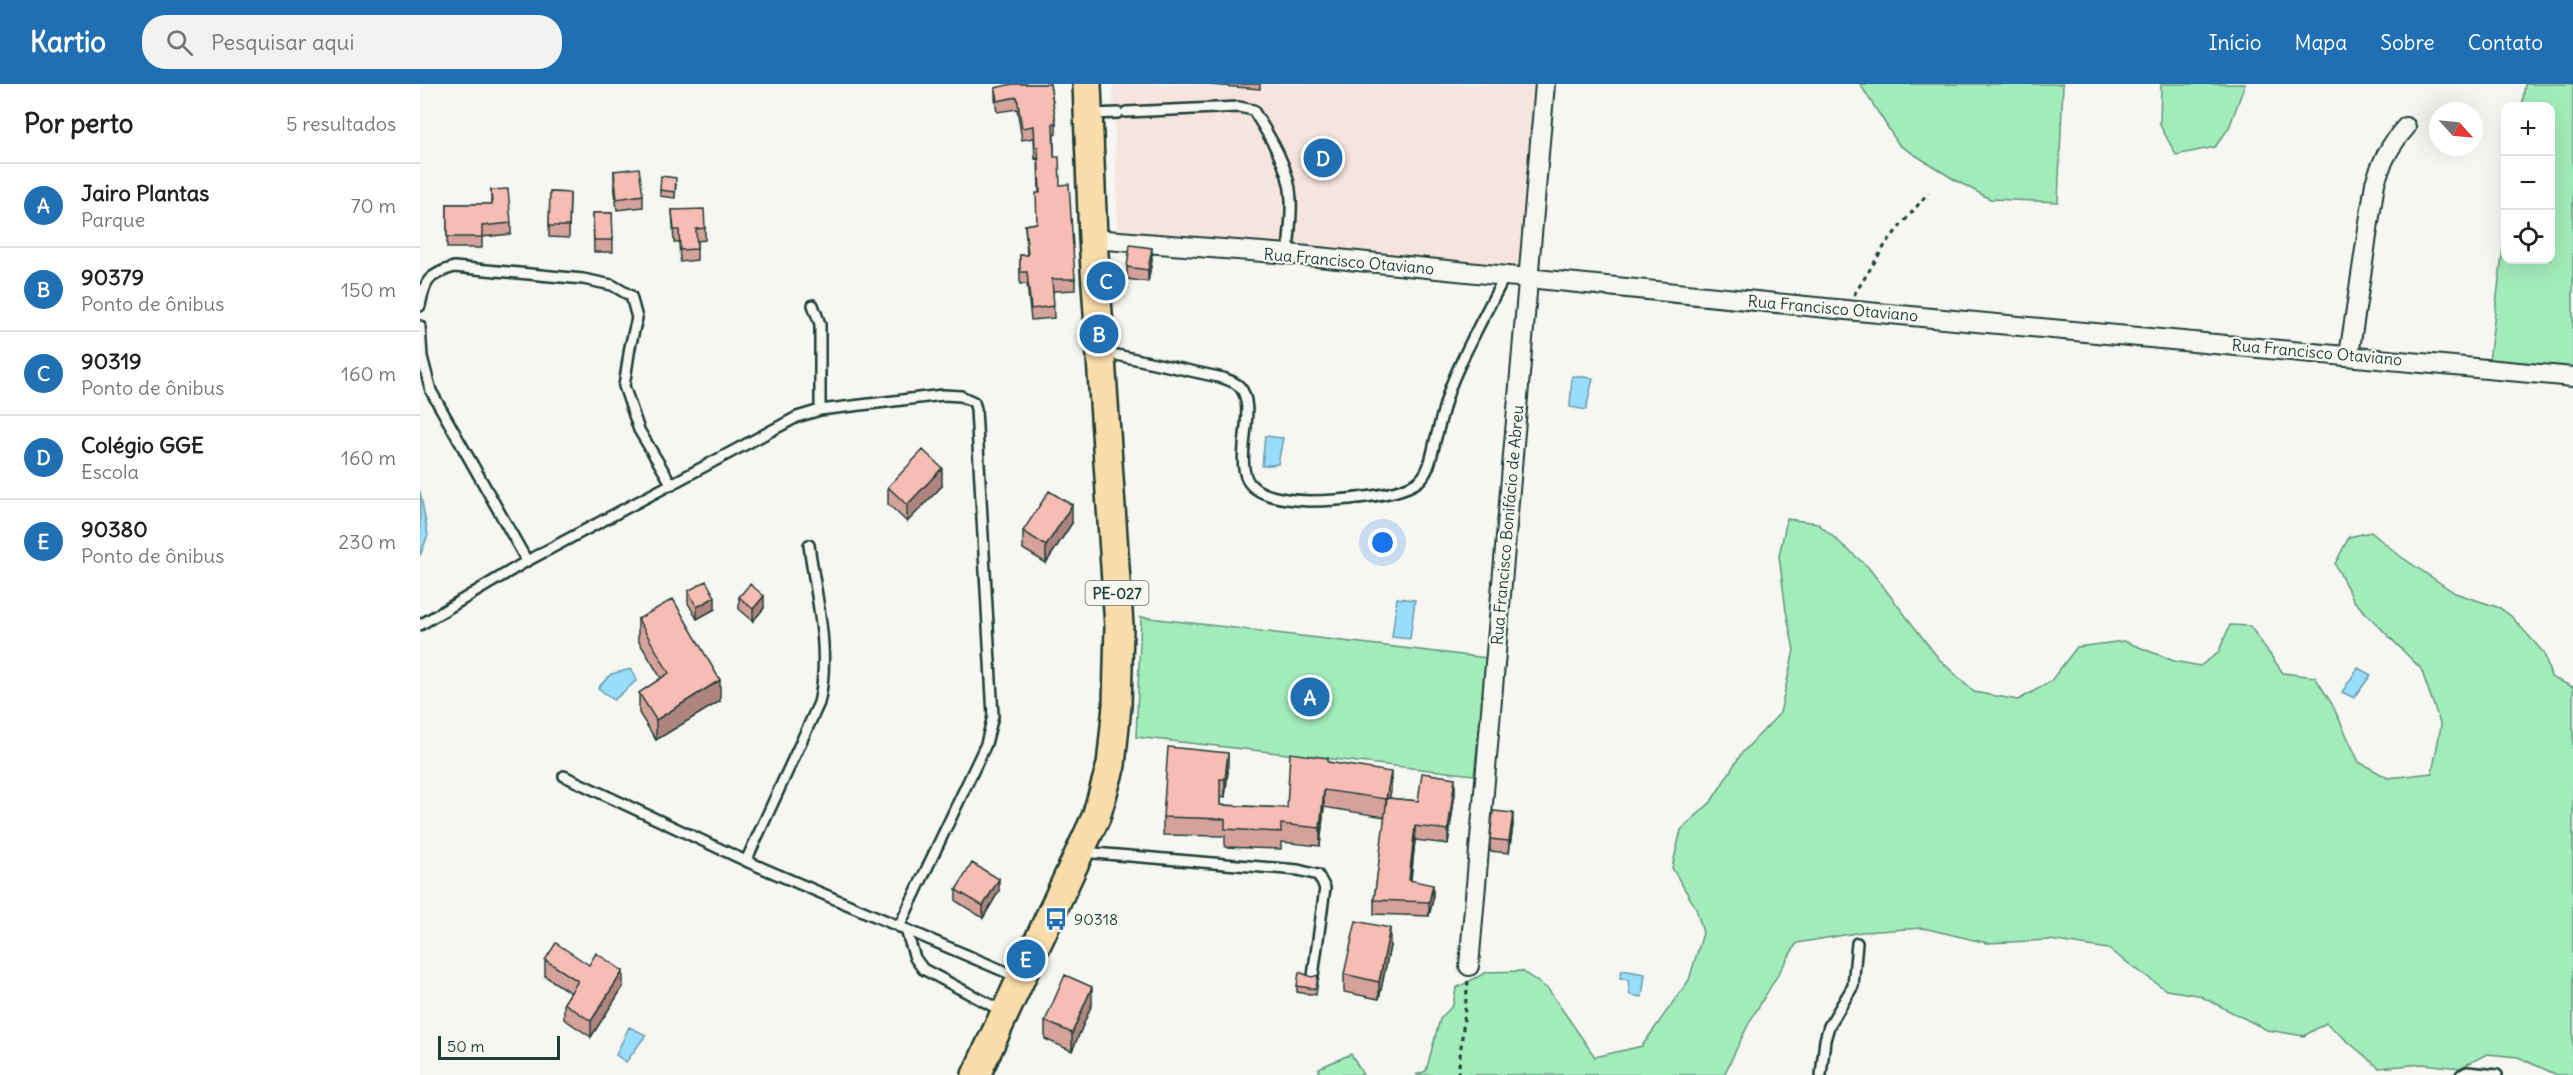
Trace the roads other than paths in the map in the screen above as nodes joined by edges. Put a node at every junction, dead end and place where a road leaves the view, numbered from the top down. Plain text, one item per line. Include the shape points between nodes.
1 (1087, 84) edge
2 (1545, 84) edge
3 (1088, 114) junction
4 (2406, 127) dead end
5 (1093, 239) junction
6 (1288, 254) junction
7 (1504, 276) junction
8 (1528, 278) junction
9 (813, 305) dead end
10 (420, 306) edge
11 (420, 326) edge
12 (1101, 351) junction
13 (2349, 355) junction
14 (2573, 376) edge
15 (820, 410) junction
16 (672, 485) junction
17 (809, 545) dead end
18 (527, 561) junction
19 (420, 625) edge
20 (564, 776) dead end
21 (1080, 852) junction
22 (747, 861) junction
23 (903, 929) junction
24 (1857, 943) dead end
25 (1469, 966) road end
26 (1313, 976) edge
27 (1022, 979) junction
28 (1005, 1012) junction
29 (976, 1075) edge
30 (1821, 1075) edge
31 (2462, 1075) edge
32 (2497, 1075) edge

1 - 3 main road, PE-027
2 - 8 street, Rua Francisco Bonifácio de Abreu
3 - 5 main road, PE-027
3 - 6 lane via 1239,106 1253,110 1286,175 1291,197
4 - 13 street via 2391,143 2375,183
5 - 6 street, Rua Francisco Otaviano
5 - 12 main road, PE-027
6 - 7 street, Rua Francisco Otaviano
7 - 8 street, Rua Francisco Otaviano
7 - 12 lane via 1453,380 1427,470 1418,483 1370,496 1302,501 1257,490 1247,480 1243,459 1245,395 1238,385 1223,378
8 - 13 street, Rua Francisco Otaviano
8 - 25 street, Rua Francisco Bonifácio de Abreu
9 - 15 lane via 820,324
10 - 16 lane via 424,285 435,273 454,267 583,279 612,285 631,296 638,318 624,386 639,430
11 - 18 lane via 422,357 431,391
12 - 21 main road, PE-027 via 1119,626 1117,706 1111,765 1096,817
13 - 14 street, Rua Francisco Otaviano
15 - 16 lane via 796,417
15 - 23 lane via 943,395 968,399 976,409 993,716 986,744
16 - 18 lane
17 - 22 lane via 825,658 824,679 819,703
18 - 19 lane
20 - 22 lane
21 - 26 lane via 1318,874 1325,888
21 - 27 main road, PE-027
22 - 23 lane
23 - 27 lane
23 - 28 lane via 923,969
24 - 30 lane via 1853,986 1830,1026
27 - 28 main road, PE-027
28 - 29 main road, PE-027
31 - 32 lane

